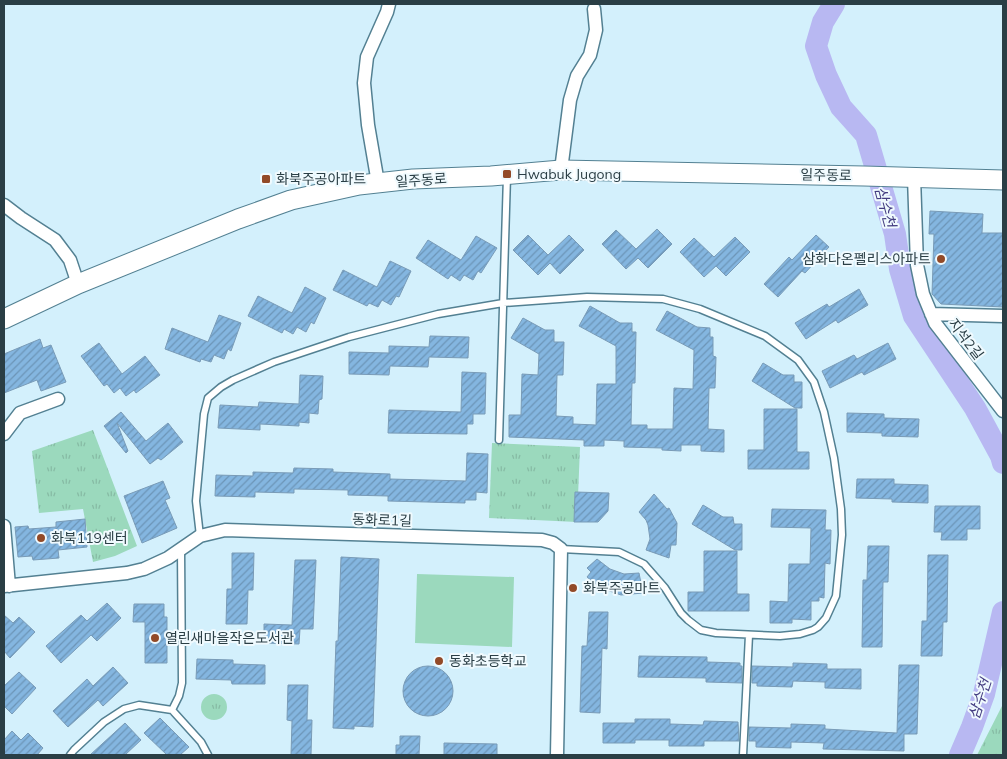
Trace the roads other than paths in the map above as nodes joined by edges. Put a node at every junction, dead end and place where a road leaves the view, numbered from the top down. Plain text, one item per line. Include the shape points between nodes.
1 (389, 4) edge
2 (594, 9) dead end
3 (561, 170) junction
4 (507, 174) junction
5 (909, 177) junction
6 (1003, 180) edge
7 (378, 183) junction
8 (4, 205) edge
9 (78, 284) junction
10 (503, 303) junction
11 (931, 314) junction
12 (1003, 316) edge
13 (4, 319) edge
14 (58, 399) dead end
15 (1001, 406) edge
16 (4, 434) edge
17 (499, 440) dead end
18 (4, 526) edge
19 (200, 536) junction
20 (181, 549) junction
21 (561, 549) junction
22 (6, 586) edge
23 (749, 635) junction
24 (172, 710) junction
25 (70, 755) edge
26 (208, 755) edge
27 (557, 755) edge
28 (743, 755) edge

1 - 7 street via 367,57 364,83
2 - 3 street via 596,30 590,55 577,76 570,100
3 - 4 main road, 일주동로
3 - 5 main road, 일주동로
4 - 7 main road, 일주동로
4 - 10 lane
5 - 6 main road
5 - 11 street, 지석2길 via 917,265
7 - 9 main road, 일주동로 via 290,200
8 - 9 street via 55,240 70,260
9 - 13 main road, 일주동로
10 - 17 lane
10 - 19 lane via 438,314 349,337 274,362 221,387 208,398 204,414 196,501
10 - 23 lane via 587,298 663,300 700,309 765,336 798,360 814,382 834,458 842,535 836,596 826,618 813,630 800,634
11 - 12 street, 지석2길
11 - 15 street, 지석2길
14 - 16 street via 20,413
18 - 22 street
19 - 20 street, 동화로1길
19 - 21 street, 동화로1길 via 225,530 542,540
20 - 22 street, 동화로1길 via 144,569 127,573
20 - 24 lane via 182,683
21 - 23 lane via 618,552 644,564 688,620 702,630
21 - 27 street
23 - 28 lane
24 - 25 lane via 139,705 124,709 104,722
24 - 26 lane via 201,742

